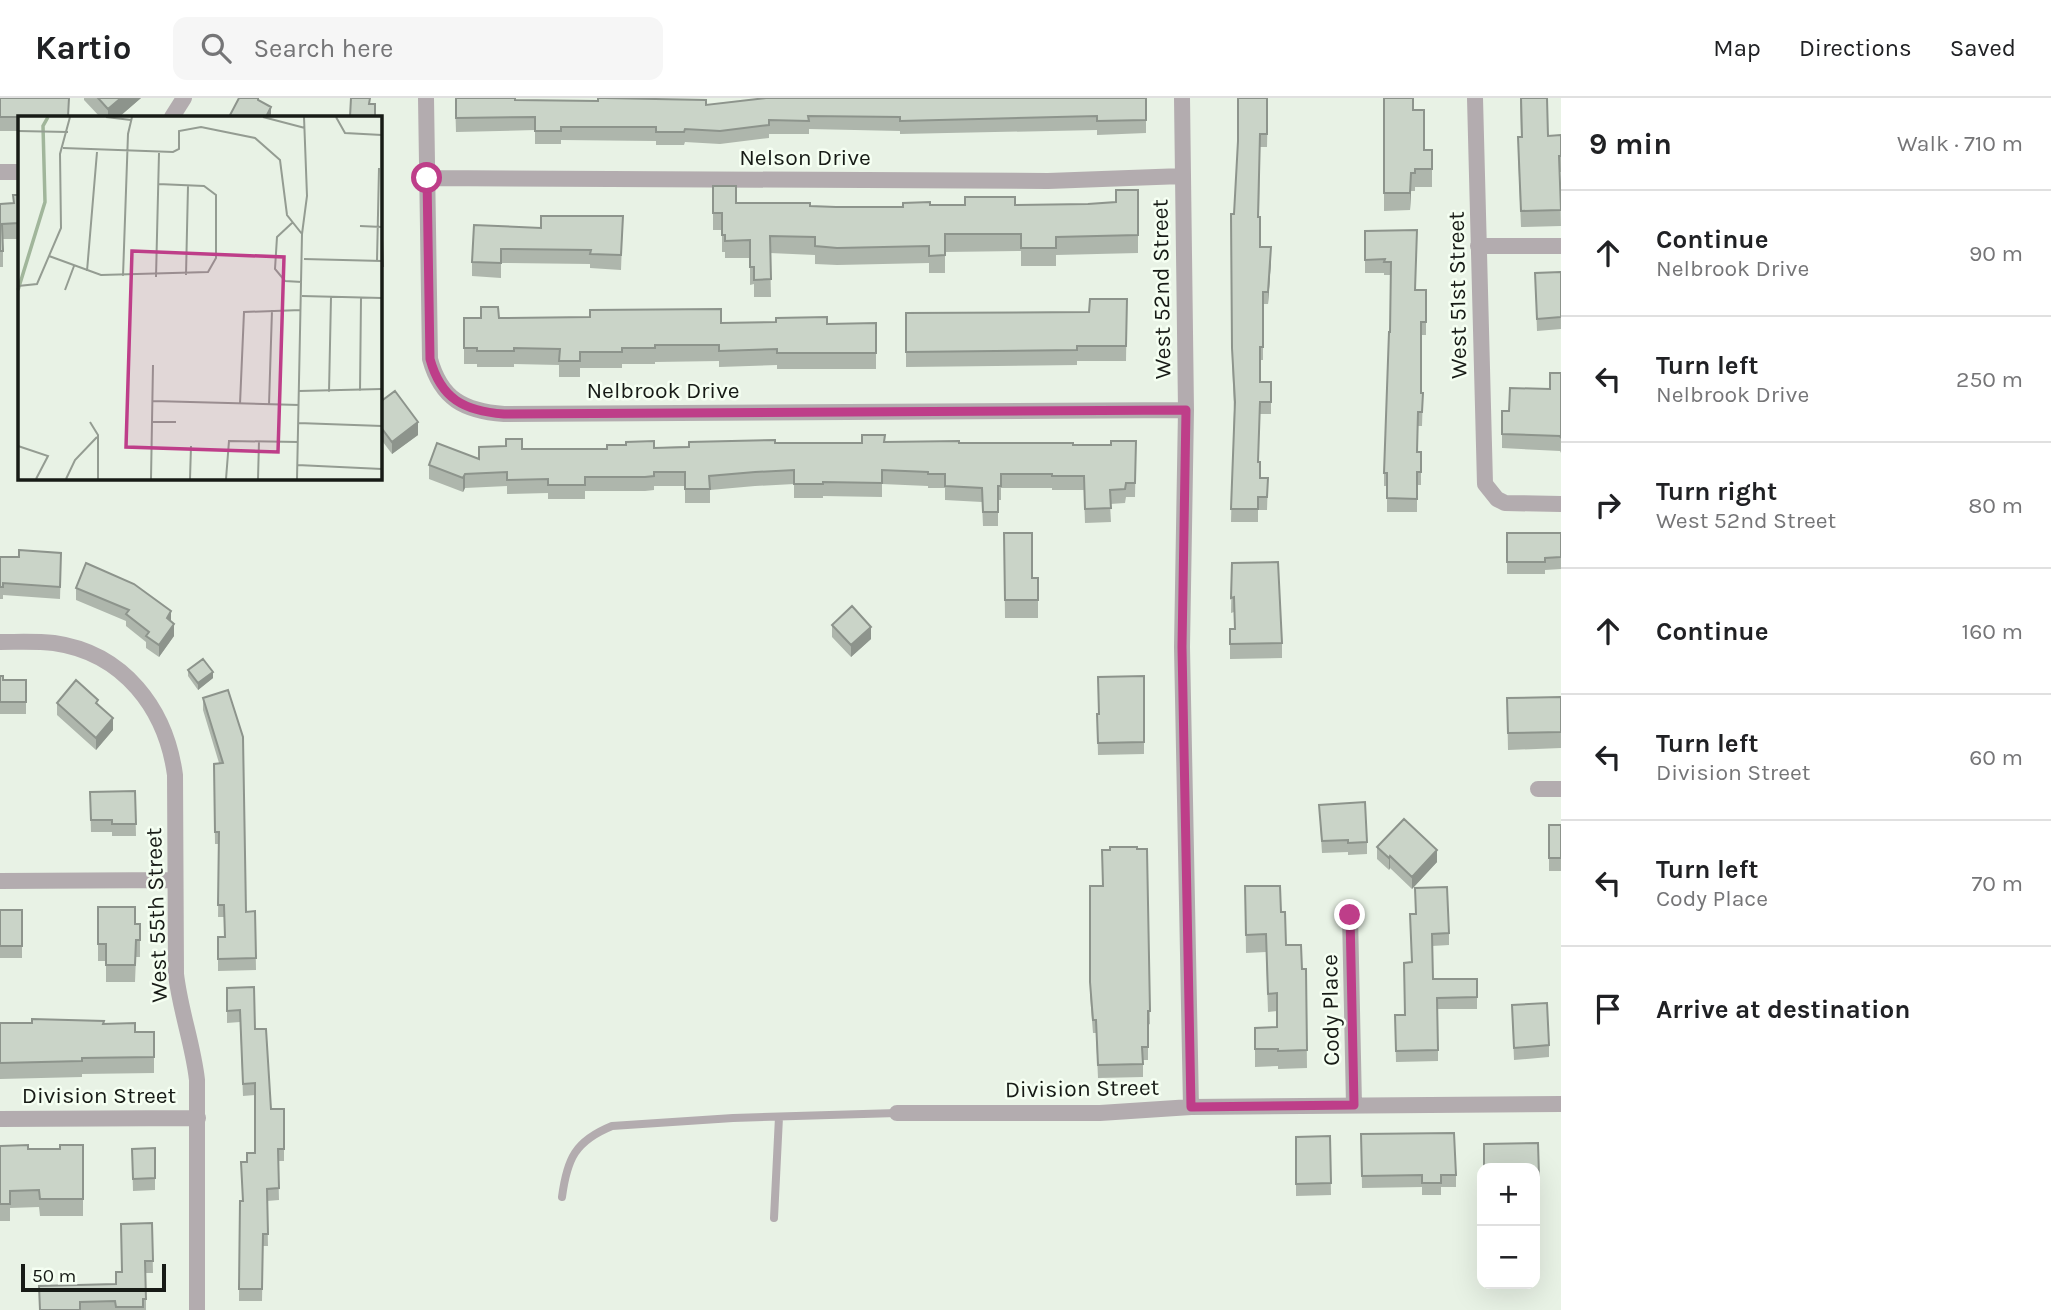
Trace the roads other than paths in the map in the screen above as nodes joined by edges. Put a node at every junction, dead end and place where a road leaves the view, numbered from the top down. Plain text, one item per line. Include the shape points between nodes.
1 (184, 98) edge
2 (426, 98) edge
3 (1182, 98) edge
4 (1475, 98) edge
5 (173, 116) edge
6 (0, 172) edge
7 (18, 172) edge
8 (1183, 176) junction
9 (427, 178) junction
10 (1478, 246) junction
11 (1561, 246) edge
12 (1186, 410) junction
13 (1561, 504) edge
14 (0, 642) edge
15 (1538, 789) dead end
16 (1561, 789) edge
17 (175, 880) junction
18 (0, 881) edge
19 (1350, 915) dead end
20 (1561, 1104) edge
21 (1354, 1105) junction
22 (1191, 1107) junction
23 (897, 1113) joint
24 (779, 1117) junction
25 (198, 1118) junction
26 (0, 1119) edge
27 (562, 1198) dead end
28 (774, 1218) dead end
29 (197, 1310) edge

1 - 5 street
2 - 9 street, Nelbrook Drive
3 - 8 street, West 52nd Street
4 - 10 street, West 51st Street
6 - 7 street
8 - 9 street, Nelson Drive via 1048,181
8 - 12 street, West 52nd Street
9 - 12 street, Nelbrook Drive via 430,359 434,376 446,393 470,409 504,414
10 - 11 street
10 - 13 street, West 51st Street via 1484,476 1489,490 1505,503
12 - 22 street, West 52nd Street via 1182,647
14 - 17 street, West 55th Street via 55,643 100,658 147,699 164,728 175,775
15 - 16 street
17 - 18 street
17 - 25 street, West 55th Street via 178,998 195,1059
19 - 21 street, Cody Place
20 - 21 street, Division Street
21 - 22 street, Division Street
22 - 23 street, Division Street via 1100,1113
23 - 24 lane
24 - 27 lane via 612,1126 599,1131 571,1156
24 - 28 lane
25 - 26 street, Division Street
25 - 29 street, West 55th Street

